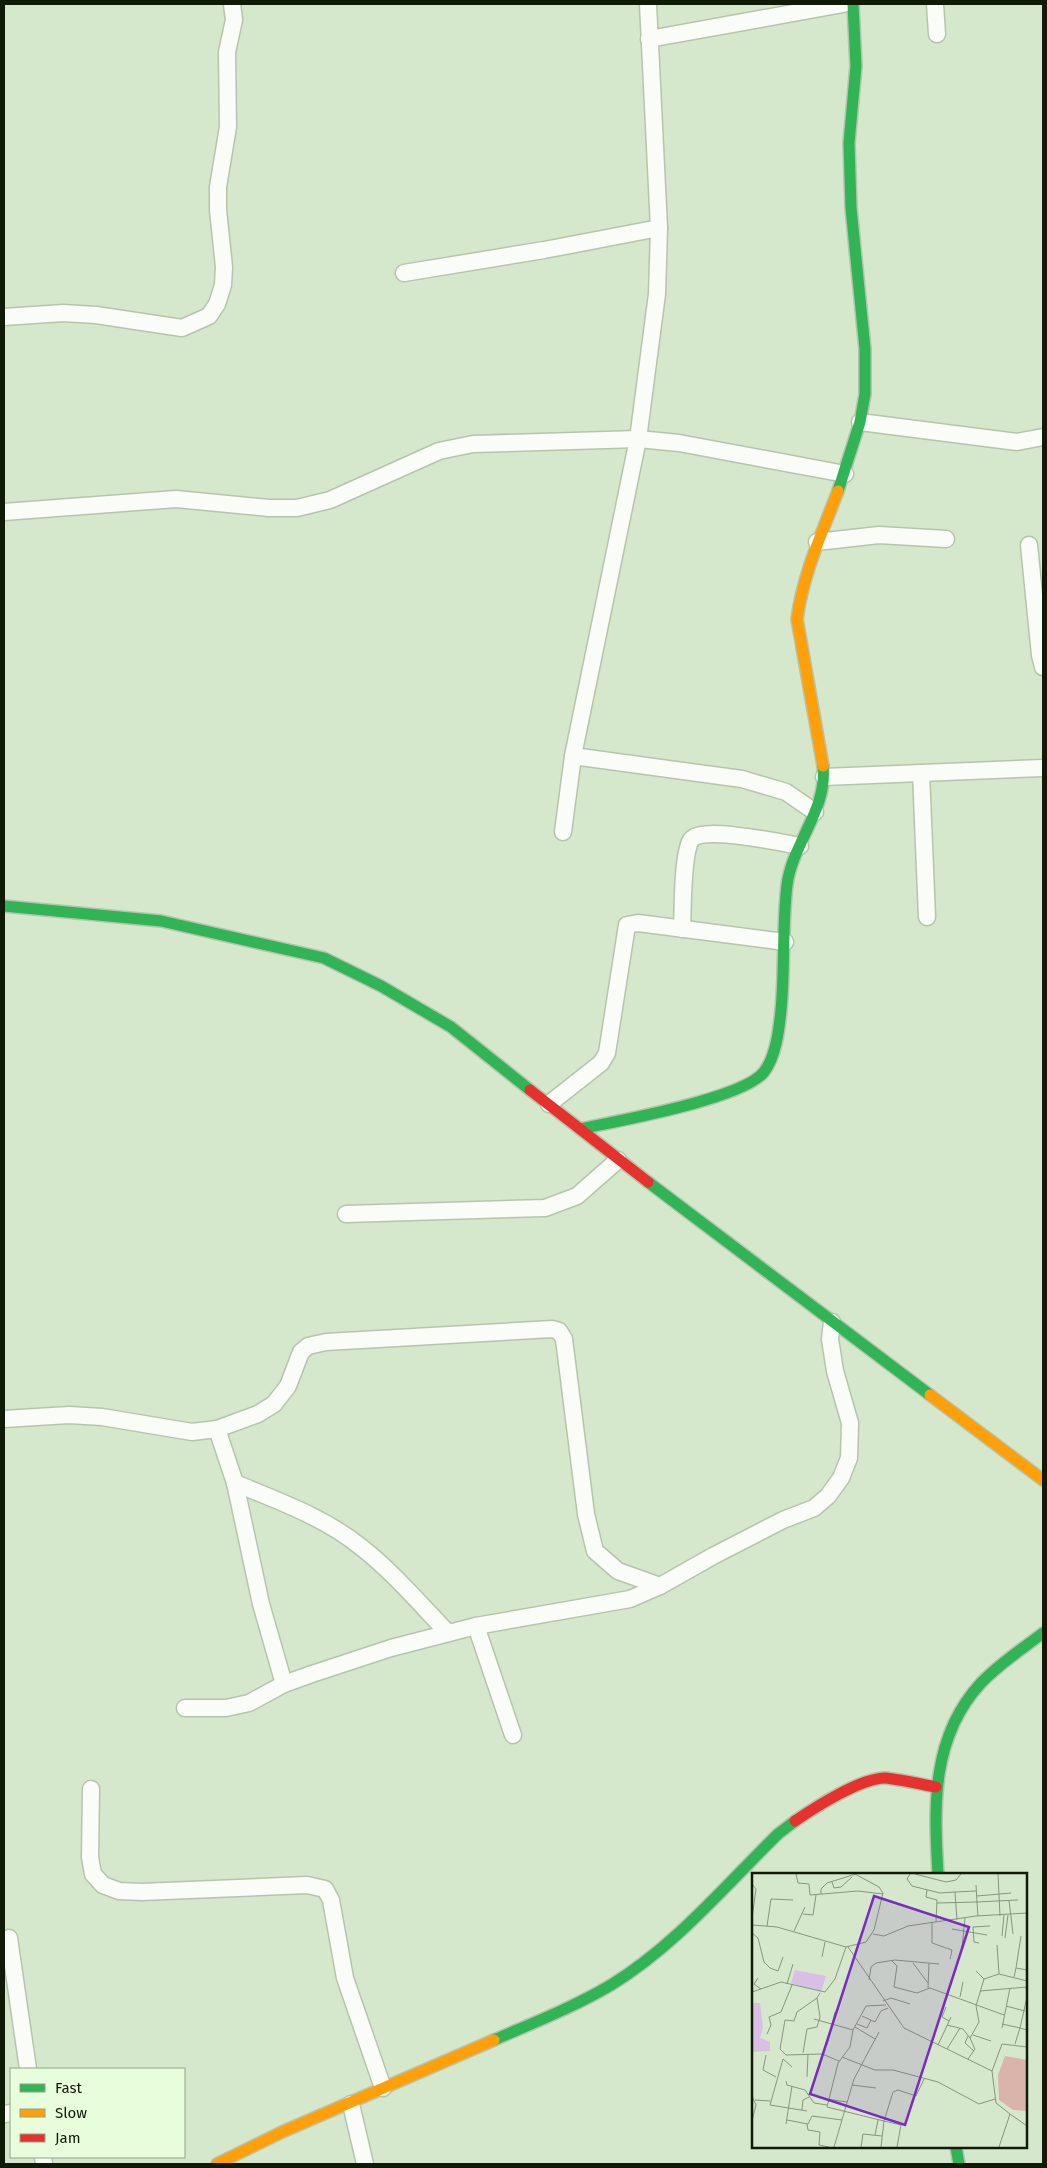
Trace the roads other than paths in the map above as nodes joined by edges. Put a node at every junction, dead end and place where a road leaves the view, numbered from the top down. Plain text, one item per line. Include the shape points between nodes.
1 (232, 4) edge
2 (648, 4) edge
3 (843, 4) edge
4 (853, 4) edge
5 (935, 4) edge
6 (937, 34) dead end
7 (649, 39) junction
8 (659, 228) junction
9 (404, 273) dead end
10 (4, 316) edge
11 (860, 422) junction
12 (1043, 437) edge
13 (638, 439) junction
14 (845, 474) junction
15 (4, 512) edge
16 (946, 539) dead end
17 (818, 542) junction
18 (1029, 545) dead end
19 (1043, 667) edge
20 (573, 756) junction
21 (1043, 768) edge
22 (921, 773) junction
23 (824, 777) junction
24 (815, 812) junction
25 (563, 832) dead end
26 (800, 846) junction
27 (4, 906) edge
28 (928, 917) dead end
29 (682, 928) junction
30 (785, 942) junction
31 (549, 1104) junction
32 (580, 1129) junction
33 (618, 1160) junction
34 (346, 1214) dead end
35 (832, 1322) junction
36 (4, 1419) edge
37 (217, 1428) junction
38 (1043, 1480) edge
39 (235, 1483) junction
40 (660, 1586) junction
41 (476, 1626) junction
42 (448, 1633) junction
43 (1043, 1633) edge
44 (284, 1684) junction
45 (184, 1708) dead end
46 (513, 1735) dead end
47 (936, 1787) junction
48 (91, 1789) dead end
49 (938, 1873) edge
50 (9, 1938) dead end
51 (28, 2068) edge
52 (384, 2088) junction
53 (351, 2104) junction
54 (956, 2148) edge
55 (218, 2164) edge
56 (365, 2164) edge
57 (959, 2164) edge

1 - 10 street via 234,20 227,52 228,127 218,195 223,285 209,316 182,328 96,315
2 - 7 street
3 - 7 street
4 - 11 street via 856,66 849,143 851,208 865,349 865,394
5 - 6 street
7 - 8 street
8 - 9 street
8 - 13 street via 657,294
11 - 12 street via 1017,442
11 - 14 street
13 - 14 street via 679,443
13 - 15 street via 473,444 439,451 330,500 297,508 176,499
13 - 20 street
14 - 17 street
16 - 17 street via 879,535
17 - 23 street via 800,596 797,619
18 - 19 street
20 - 24 street via 742,779 786,792
20 - 25 street
21 - 22 street
22 - 23 street
22 - 28 street
23 - 24 street
24 - 26 street
26 - 29 street via 716,833 691,839 687,853
26 - 30 street via 792,861 787,885
27 - 31 street via 161,921 324,958 381,986 451,1027
29 - 30 street
29 - 31 street via 638,923 627,925 607,1054 601,1063
30 - 32 street via 776,1049 763,1073 739,1088 658,1112
31 - 32 street
32 - 33 street
33 - 34 street via 577,1196 545,1208
33 - 35 street
35 - 38 street
35 - 40 street via 830,1339 834,1370 850,1423 849,1458 841,1478 814,1508 713,1556
36 - 37 street via 102,1416 192,1432
37 - 39 street
37 - 40 street via 258,1414 274,1404 288,1386 301,1352 308,1346 326,1342 559,1331 564,1339 586,1514 595,1551 618,1570
39 - 42 street via 306,1513 361,1547
39 - 44 street via 261,1604
40 - 41 street via 606,1605
41 - 42 street
41 - 46 street
42 - 44 street
43 - 47 street via 1021,1648 961,1704 945,1736
44 - 45 street via 249,1704 226,1708
47 - 49 street
47 - 52 street via 884,1778 867,1782 819,1804 778,1834 673,1938 612,1984 564,2009
48 - 52 street via 90,1857 93,1874 103,1885 119,1891 142,1892 307,1885 325,1890 331,1900 345,1978
50 - 51 street
52 - 53 street
53 - 55 street via 282,2132
53 - 56 street
54 - 57 street

